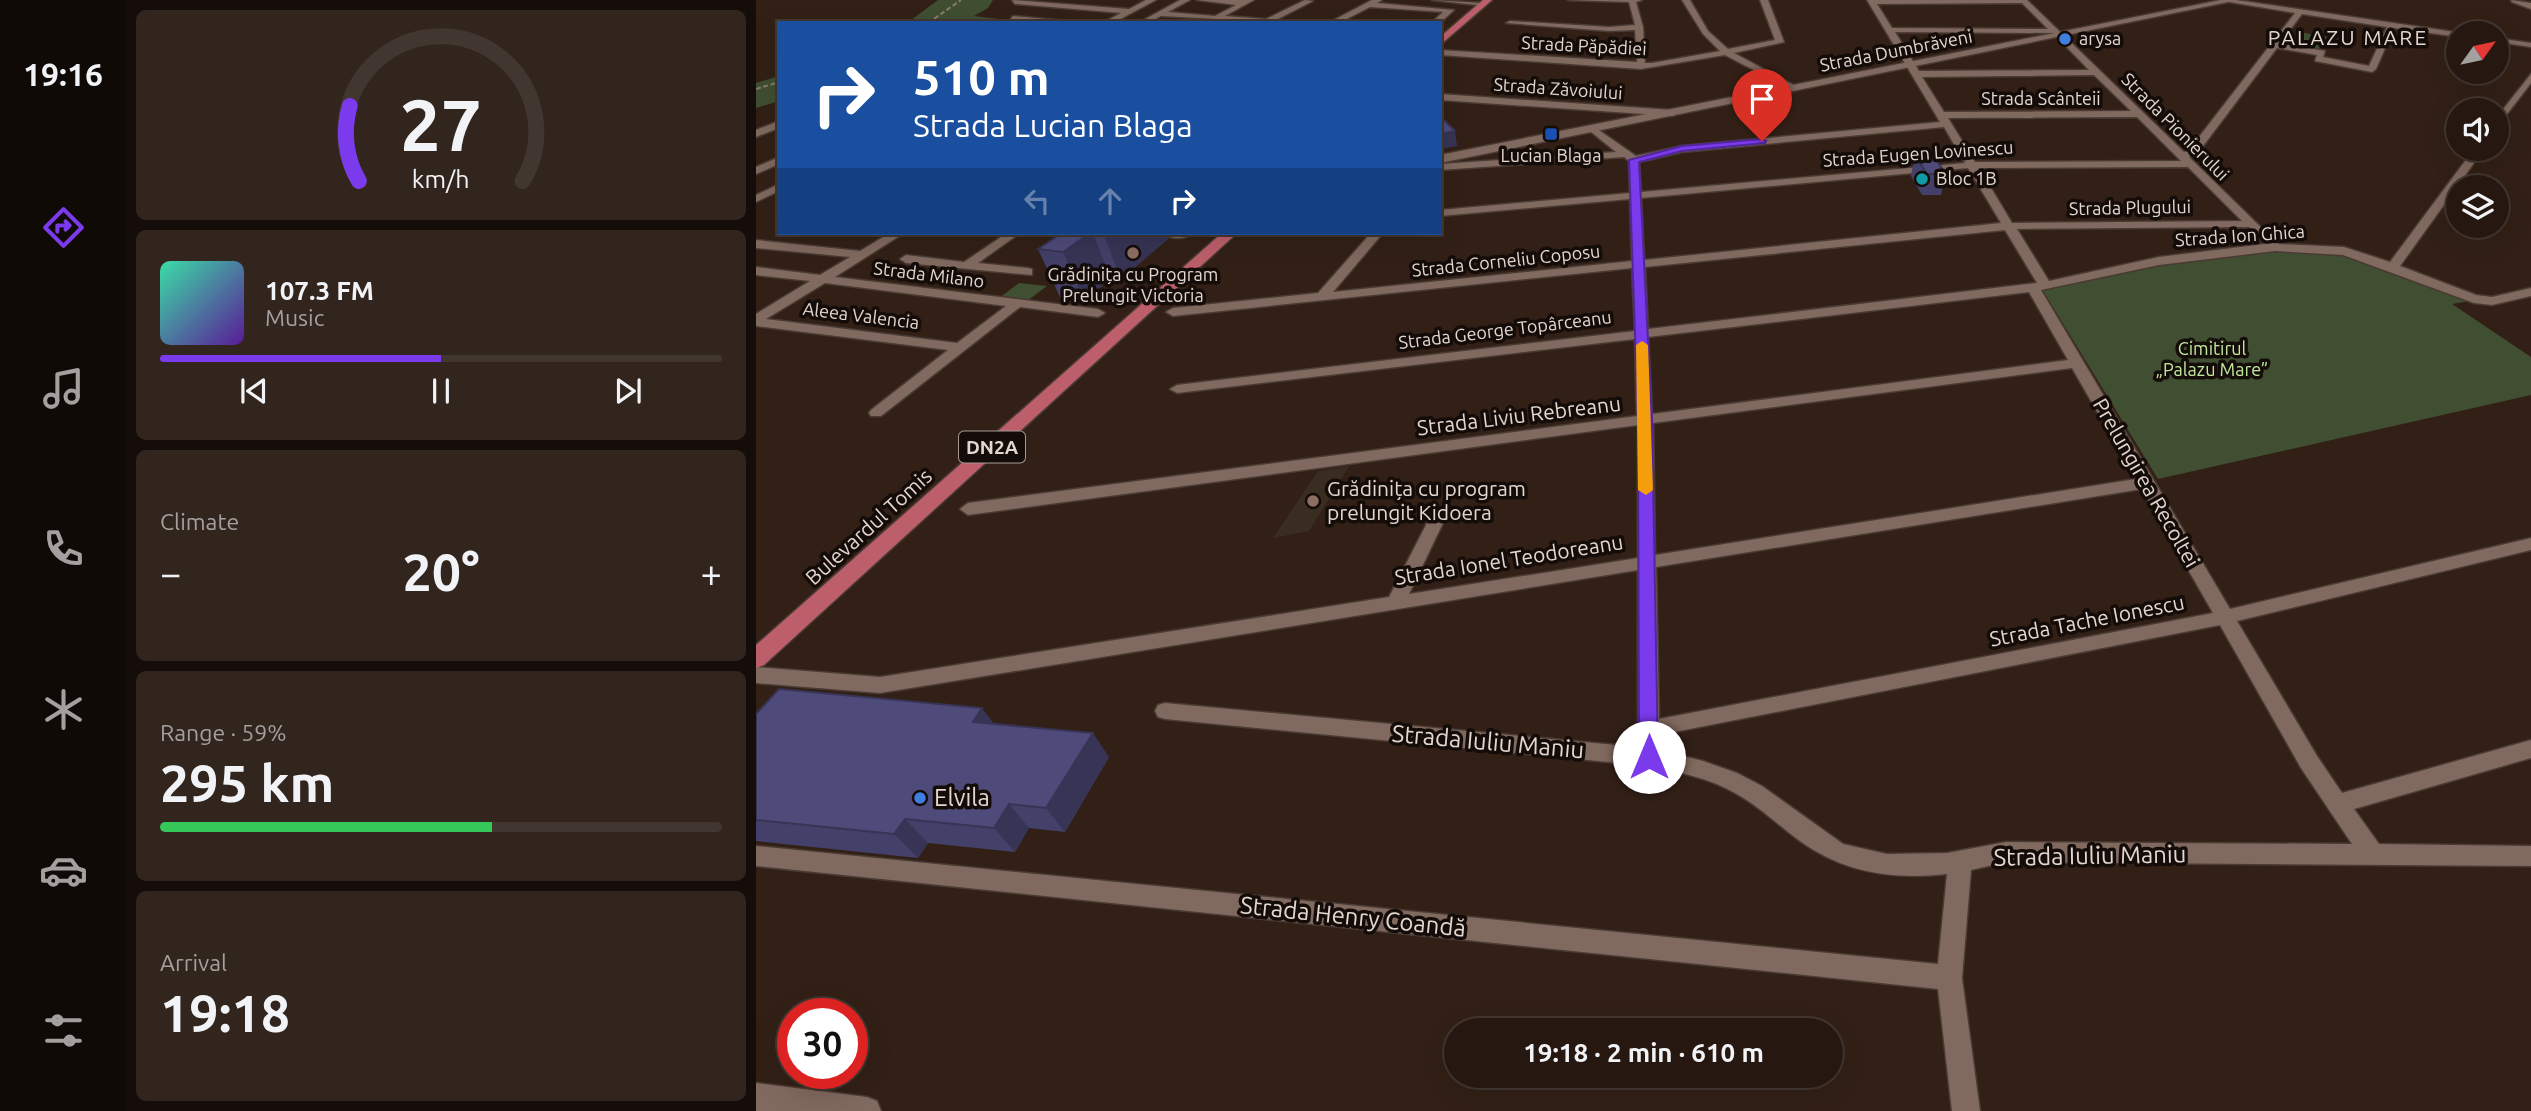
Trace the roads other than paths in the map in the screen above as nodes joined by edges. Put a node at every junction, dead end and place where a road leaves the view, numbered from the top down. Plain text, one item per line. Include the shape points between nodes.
1 (1152, 0) edge
2 (1186, 0) edge
3 (1201, 0) edge
4 (1436, 0) edge
5 (1488, 0) edge
6 (1572, 0) edge
7 (1686, 0) edge
8 (1764, 0) edge
9 (2023, 0) edge
10 (2515, 0) edge
11 (1247, 1) edge
12 (1309, 1) edge
13 (1478, 1) edge
14 (1635, 1) edge
15 (1872, 1) edge
16 (2227, 1) edge
17 (1015, 2) dead end
18 (1375, 3) edge
19 (1067, 6) junction
20 (2531, 6) edge
21 (1129, 11) junction
22 (1161, 13) junction
23 (2299, 13) junction
24 (1013, 18) dead end
25 (1217, 18) junction
26 (1044, 21) joint
27 (1110, 21) edge
28 (1146, 21) edge
29 (1210, 21) edge
30 (1253, 21) edge
31 (1267, 21) edge
32 (1336, 21) edge
33 (1437, 21) edge
34 (1510, 23) dead end
35 (2390, 26) junction
36 (1639, 27) junction
37 (1889, 30) junction
38 (2056, 33) junction
39 (2446, 33) edge
40 (1442, 34) edge
41 (1442, 40) edge
42 (2510, 42) edge
43 (2276, 45) junction
44 (2531, 45) edge
45 (1442, 52) edge
46 (1725, 53) junction
47 (1641, 66) junction
48 (1914, 70) junction
49 (2098, 72) junction
50 (2531, 77) edge
51 (1795, 88) junction
52 (1442, 97) edge
53 (2509, 107) edge
54 (1673, 113) junction
55 (2140, 114) junction
56 (1945, 120) junction
57 (756, 126) edge
58 (777, 126) edge
59 (1593, 129) junction
60 (756, 134) edge
61 (1630, 157) junction
62 (1442, 159) edge
63 (2186, 160) junction
64 (777, 161) edge
65 (2470, 161) edge
66 (1972, 164) junction
67 (1442, 167) edge
68 (756, 171) edge
69 (756, 184) edge
70 (777, 187) edge
71 (777, 188) edge
72 (1636, 195) junction
73 (758, 196) edge
74 (777, 197) edge
75 (1442, 214) edge
76 (2251, 224) junction
77 (2009, 226) junction
78 (895, 235) edge
79 (1011, 235) edge
80 (1216, 235) edge
81 (1228, 235) edge
82 (1375, 235) edge
83 (756, 244) edge
84 (2275, 247) junction
85 (862, 255) junction
86 (906, 259) dead end
87 (967, 265) junction
88 (1639, 265) junction
89 (2393, 267) junction
90 (756, 271) edge
91 (1028, 272) dead end
92 (822, 279) junction
93 (2039, 288) junction
94 (2531, 292) edge
95 (1322, 297) junction
96 (1018, 303) junction
97 (1173, 312) dead end
98 (1098, 313) dead end
99 (756, 321) edge
100 (1642, 334) junction
101 (961, 348) junction
102 (2076, 363) junction
103 (1177, 388) dead end
104 (876, 413) dead end
105 (1645, 420) junction
106 (2146, 483) junction
107 (968, 509) dead end
108 (1435, 523) dead end
109 (2531, 544) edge
110 (1647, 561) junction
111 (1396, 601) junction
112 (2224, 617) junction
113 (756, 644) edge
114 (756, 659) edge
115 (756, 674) edge
116 (1165, 711) dead end
117 (1649, 729) junction
118 (2531, 749) edge
119 (1649, 757) junction
120 (2336, 804) junction
121 (2372, 854) junction
122 (756, 856) edge
123 (2531, 856) edge
124 (1960, 863) junction
125 (1949, 978) junction
126 (756, 1097) edge
127 (867, 1111) edge
128 (1966, 1111) edge

1 - 21 street
2 - 22 street
3 - 11 street
4 - 13 street
5 - 41 main road
6 - 14 street
7 - 46 street via 1699,29
8 - 46 street, Strada Păpădiei via 1780,42
9 - 15 street
9 - 38 street, Strada Pionierului
10 - 20 street
11 - 25 street
12 - 31 street
13 - 40 main road
14 - 36 street
15 - 37 street, Prelungirea Recoltei
16 - 23 street
16 - 38 street, Strada Dumbrăveni
17 - 19 street
18 - 32 street
18 - 33 street via 1450,10
19 - 21 street
19 - 26 street
21 - 27 street
22 - 25 street
22 - 28 street
23 - 35 street
23 - 43 street
24 - 26 street
25 - 29 street
25 - 30 street
34 - 36 street
35 - 39 street
35 - 43 street via 2372,69 2318,60 2322,53
36 - 47 street
37 - 38 street
37 - 48 street, Prelungirea Recoltei
38 - 48 street, Strada Dumbrăveni
38 - 49 street, Strada Pionierului
42 - 44 street
43 - 63 street
45 - 47 street, Strada Păpădiei
46 - 47 street, Strada Păpădiei
46 - 51 street
48 - 49 street
48 - 51 street, Strada Dumbrăveni
48 - 56 street, Prelungirea Recoltei
49 - 55 street, Strada Pionierului
50 - 53 street
51 - 54 street, Strada Dumbrăveni
52 - 54 street, Strada Zăvoiului
54 - 59 street, Strada Dumbrăveni
55 - 56 street, Strada Scânteii
55 - 63 street, Strada Pionierului
56 - 61 street, Strada Scânteii
56 - 66 street, Prelungirea Recoltei
57 - 58 street
58 - 60 street
59 - 61 street
59 - 62 street, Strada Dumbrăveni
61 - 67 street, Strada Scânteii
61 - 72 street
63 - 66 street, Strada Eugen Lovinescu
63 - 76 street, Strada Pionierului
64 - 68 street
65 - 89 street
66 - 72 street, Strada Eugen Lovinescu
66 - 77 street, Prelungirea Recoltei
69 - 70 street
71 - 73 street
72 - 75 street, Strada Eugen Lovinescu
72 - 88 street
73 - 74 street
76 - 77 street, Strada Plugului
76 - 84 street, Strada Pionierului
77 - 88 street, Strada Corneliu Coposu
77 - 93 street, Prelungirea Recoltei
78 - 85 street
79 - 87 street
80 - 113 main road, Bulevardul Tomis / DN2A
81 - 114 main road, Bulevardul Tomis / DN2A
82 - 95 street
83 - 85 street
84 - 89 street, Strada Ion Ghica via 2344,251
84 - 93 street, Strada Ion Ghica via 2159,261
85 - 92 street
86 - 87 street
87 - 91 street
88 - 95 street, Strada Corneliu Coposu
88 - 100 street
89 - 94 street, Strada Ion Ghica via 2474,299 2492,301
90 - 92 street, Strada Milano
92 - 96 street, Strada Milano
92 - 99 street
93 - 100 street, Strada George Topârceanu
93 - 102 street, Prelungirea Recoltei
95 - 97 street, Strada Corneliu Coposu
96 - 98 street, Strada Milano
96 - 101 street
99 - 101 street, Aleea Valencia
100 - 103 street, Strada George Topârceanu
100 - 105 street
101 - 104 street
102 - 105 street, Strada Liviu Rebreanu
102 - 106 street, Prelungirea Recoltei
105 - 107 street, Strada Liviu Rebreanu
105 - 110 street
106 - 110 street, Strada Ionel Teodoreanu
106 - 112 street, Prelungirea Recoltei
108 - 111 street
109 - 112 street, Strada Tache Ionescu
110 - 111 street, Strada Ionel Teodoreanu
110 - 117 street
111 - 115 street, Strada Ionel Teodoreanu via 880,685
112 - 117 street, Strada Tache Ionescu
112 - 120 street, Prelungirea Recoltei
116 - 119 street, Strada Iuliu Maniu
117 - 119 street
118 - 120 street
119 - 124 street, Strada Iuliu Maniu via 1727,778 1846,855 1925,866
120 - 121 street, Prelungirea Recoltei
121 - 123 street, Strada Iuliu Maniu
121 - 124 street, Strada Iuliu Maniu via 2006,852
122 - 125 street, Strada Henry Coandă
124 - 125 street
125 - 128 street
126 - 127 street

